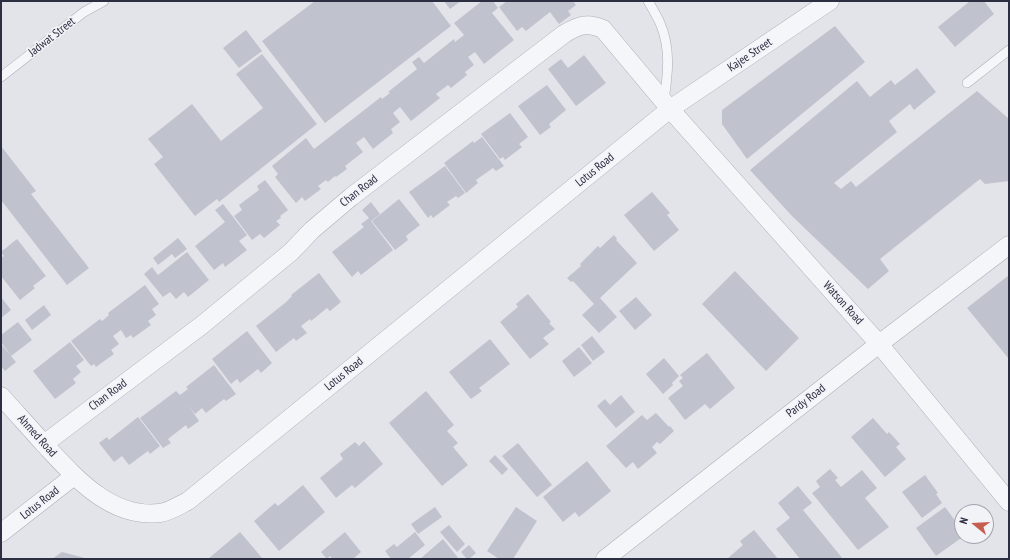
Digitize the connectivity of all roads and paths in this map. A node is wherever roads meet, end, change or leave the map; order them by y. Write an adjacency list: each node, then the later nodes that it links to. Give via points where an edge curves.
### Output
1 (104, 1): 5 (lane, Jadwat Street, via 84,12)
2 (648, 1): 7 (lane, via 662,30 667,54)
3 (830, 1): 7 (street, Kajee Street)
4 (1009, 50): 6 (lane)
5 (1, 77)
6 (967, 84)
7 (667, 104): 9 (street, Watson Road); 11 (street, Chan Road, via 603,29 593,25 576,27 351,197 264,275); 12 (street, Lotus Road, via 188,501 161,513 142,513 125,509 104,499)
8 (1009, 245): 9 (street, Pardy Road)
9 (879, 344): 13 (street, Watson Road); 15 (street, Pardy Road)
10 (1, 396): 11 (street, Ahmed Road)
11 (44, 444): 12 (street, Ahmed Road)
12 (74, 476): 14 (street, Lotus Road)
13 (1009, 502)
14 (1, 533)
15 (605, 559)

